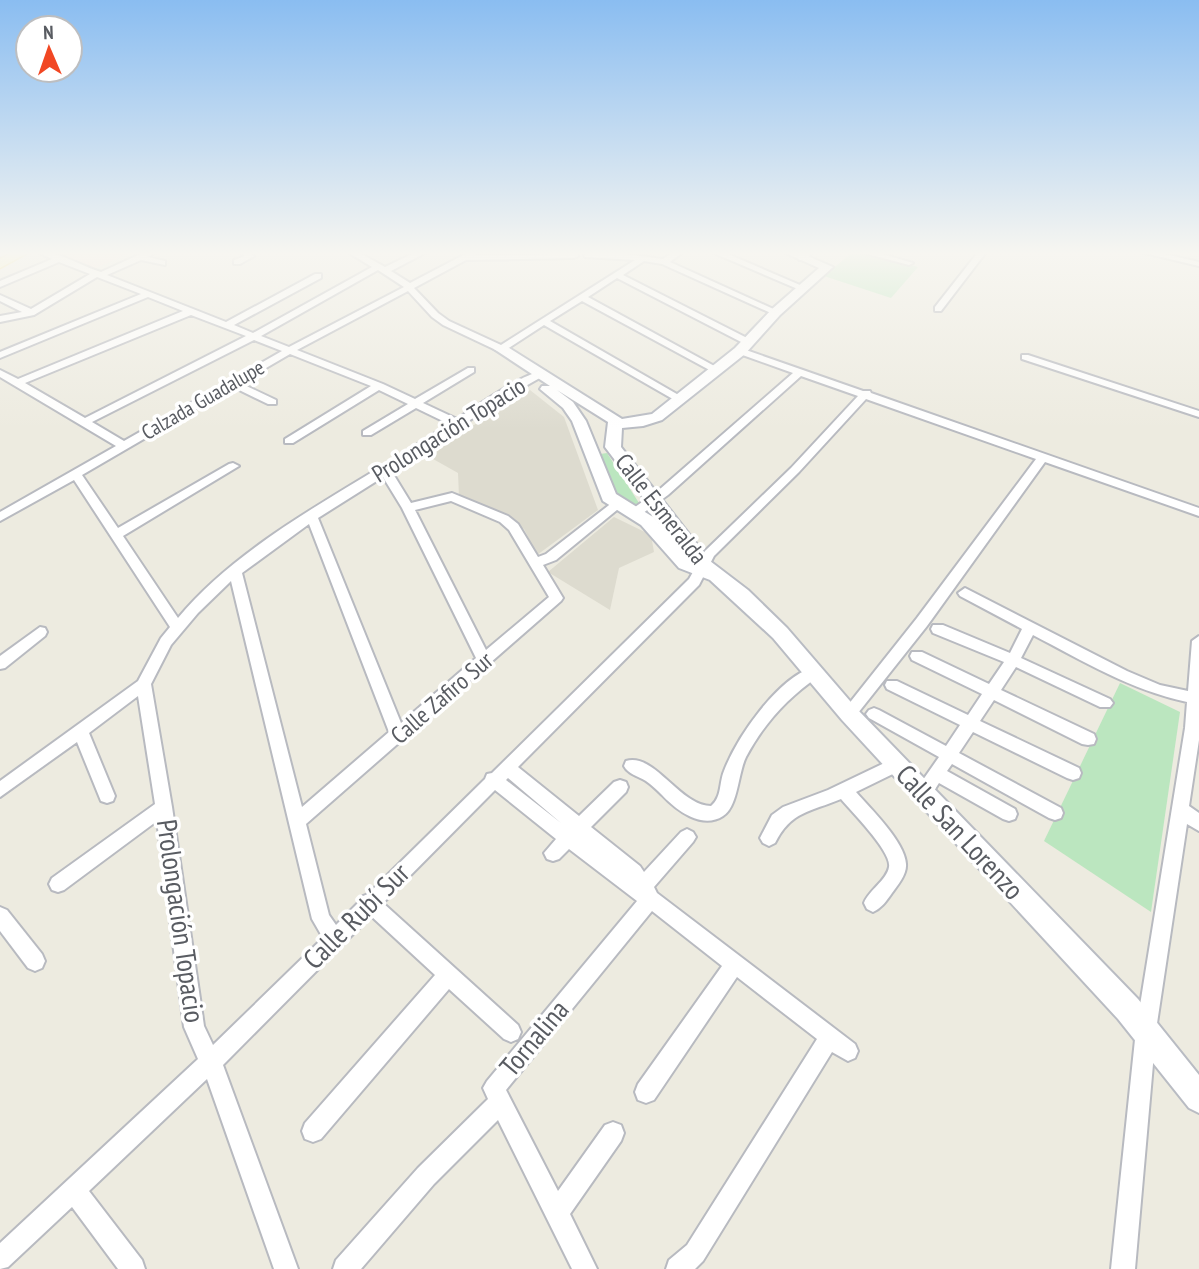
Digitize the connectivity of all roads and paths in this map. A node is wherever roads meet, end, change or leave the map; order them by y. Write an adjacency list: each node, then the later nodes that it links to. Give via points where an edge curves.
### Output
1 (25, 310): 14 (street)
2 (36, 310): 14 (street)
3 (110, 310): 22 (street)
4 (254, 310): 17 (street)
5 (303, 310): 18 (street)
6 (365, 310): 21 (street, Calzada Guadalupe)
7 (433, 310): 20 (street, via 446,323)
8 (561, 310): 16 (street)
9 (606, 310): 25 (street)
10 (680, 310): 19 (street)
11 (772, 310): 13 (street)
12 (192, 311): 17 (street); 29 (street)
13 (776, 312): 19 (street)
14 (31, 313): 15 (street)
15 (0, 319)
16 (543, 321): 20 (street); 33 (street)
17 (227, 325): 18 (street)
18 (254, 336): 21 (street); 37 (street)
19 (744, 346): 25 (street); 26 (street)
20 (501, 349): 27 (street)
21 (290, 350): 30 (street, Calzada Guadalupe); 31 (street)
22 (0, 355)
23 (1026, 357): 36 (street)
24 (471, 370): 35 (street)
25 (715, 370): 33 (street)
26 (801, 371): 32 (street); 49 (street)
27 (536, 372): 38 (street, Prolongación Topacio); 39 (street, Calle Esmeralda, via 612,417); 44 (street, Calle Esmeralda, via 542,385 575,413)
28 (0, 373): 29 (street)
29 (17, 383): 37 (street)
30 (233, 383): 34 (street); 42 (street, Calzada Guadalupe)
31 (379, 386): 35 (street); 41 (street)
32 (866, 393): 45 (street); 58 (street, Calle Rubí Sur, via 709,554)
33 (678, 399): 39 (street, via 651,420)
34 (272, 402)
35 (416, 403): 38 (street); 40 (street)
36 (1199, 414)
37 (85, 422): 42 (street)
38 (458, 424): 47 (street, Prolongación Topacio)
39 (616, 424): 43 (street, Calle Esmeralda)
40 (367, 433)
41 (289, 441)
42 (123, 445): 48 (street, Calzada Guadalupe)
43 (613, 447): 44 (street); 49 (street, Calle Esmeralda)
44 (591, 451): 50 (street, Calle Esmeralda, via 606,493)
45 (1042, 457): 52 (street); 76 (street)
46 (233, 466): 56 (street)
47 (386, 471): 51 (street); 55 (street, Prolongación Topacio)
48 (75, 473): 54 (street, Calzada Guadalupe); 56 (street)
49 (653, 500): 53 (street); 58 (street, Calle Esmeralda)
50 (618, 505): 53 (street, Calle Esmeralda); 57 (street, via 551,558)
51 (408, 508): 57 (street, via 449,497 480,508 510,523); 68 (street)
52 (1199, 512)
53 (635, 513): 58 (street, Calle Esmeralda, via 654,527 685,564)
54 (0, 517)
55 (312, 517): 59 (street, Prolongación Topacio); 81 (street)
56 (118, 534): 62 (street)
57 (537, 563): 68 (street, Calle Zafiro Sur, via 555,601)
58 (706, 570): 70 (street, Calle San Lorenzo, via 754,607); 86 (street, Calle Rubí Sur)
59 (235, 572): 62 (street, Prolongación Topacio); 97 (street)
60 (965, 593): 61 (street)
61 (1030, 626): 67 (street); 74 (street, via 1122,675)
62 (178, 628): 71 (street, Prolongación Topacio)
63 (938, 629): 67 (street)
64 (40, 632): 69 (street)
65 (1199, 641): 74 (street)
66 (917, 656): 73 (street)
67 (1013, 660): 73 (street); 75 (street)
68 (485, 661): 81 (street, Calle Zafiro Sur)
69 (0, 664)
70 (813, 673): 76 (street, Calle San Lorenzo); 85 (street, via 770,710 732,769 726,799 714,813 691,808 655,778)
71 (144, 684): 79 (street, Prolongación Topacio); 93 (street, Prolongación Topacio)
72 (892, 685): 78 (street)
73 (992, 691): 78 (street); 82 (street)
74 (1195, 698): 80 (street)
75 (1105, 703)
76 (849, 714): 84 (street, Calle San Lorenzo)
77 (874, 714): 83 (street)
78 (971, 723): 83 (street); 87 (street)
79 (80, 730): 90 (street, Prolongación Topacio); 92 (street)
80 (1196, 730): 94 (street)
81 (398, 735): 97 (street, Calle Zafiro Sur)
82 (1088, 739)
83 (950, 755): 88 (street); 95 (street)
84 (897, 764): 88 (street, Calle San Lorenzo); 91 (street)
85 (632, 766)
86 (500, 773): 99 (street); 105 (street, Calle Rubí Sur)
87 (1073, 773)
88 (930, 783): 96 (street); 112 (street, Calle San Lorenzo)
89 (620, 787): 99 (street)
90 (0, 790)
91 (843, 790): 101 (street, via 783,815); 106 (street, via 898,861 897,870)
92 (107, 796)
93 (164, 807): 103 (street); 114 (street, Prolongación Topacio, via 194,1027)
94 (1181, 810): 98 (street); 112 (street)
95 (1055, 813)
96 (1010, 814)
97 (296, 822): 108 (street, via 321,919)
98 (1199, 823)
99 (575, 832): 102 (street); 104 (street)
100 (687, 837): 104 (street, Tornalina)
101 (769, 838)
102 (553, 853)
103 (58, 884)
104 (645, 894): 110 (street); 117 (street, Tornalina, via 497,1083 494,1092)
105 (369, 902): 108 (street, Calle Rubí Sur); 111 (street)
106 (873, 903)
107 (0, 916): 109 (street)
108 (334, 937): 114 (street, Calle Rubí Sur)
109 (36, 961)
110 (734, 965): 115 (street); 127 (street, via 839,1044 695,1252)
111 (448, 975): 113 (street); 118 (street)
112 (1146, 1030): 116 (street, Calle San Lorenzo); 128 (street)
113 (510, 1032)
114 (209, 1061): 120 (street, Calle Rubí Sur); 124 (street, Prolongación Topacio)
115 (646, 1092)
116 (1199, 1098)
117 (499, 1104): 121 (street); 125 (street, Tornalina, via 426,1176)
118 (313, 1131)
119 (613, 1133): 121 (street)
120 (74, 1189): 122 (street, Calle Rubí Sur); 123 (street)
121 (556, 1213): 126 (street)
122 (0, 1259)
123 (133, 1269)
124 (286, 1269)
125 (345, 1269)
126 (585, 1269)
127 (678, 1269)
128 (1123, 1269)

